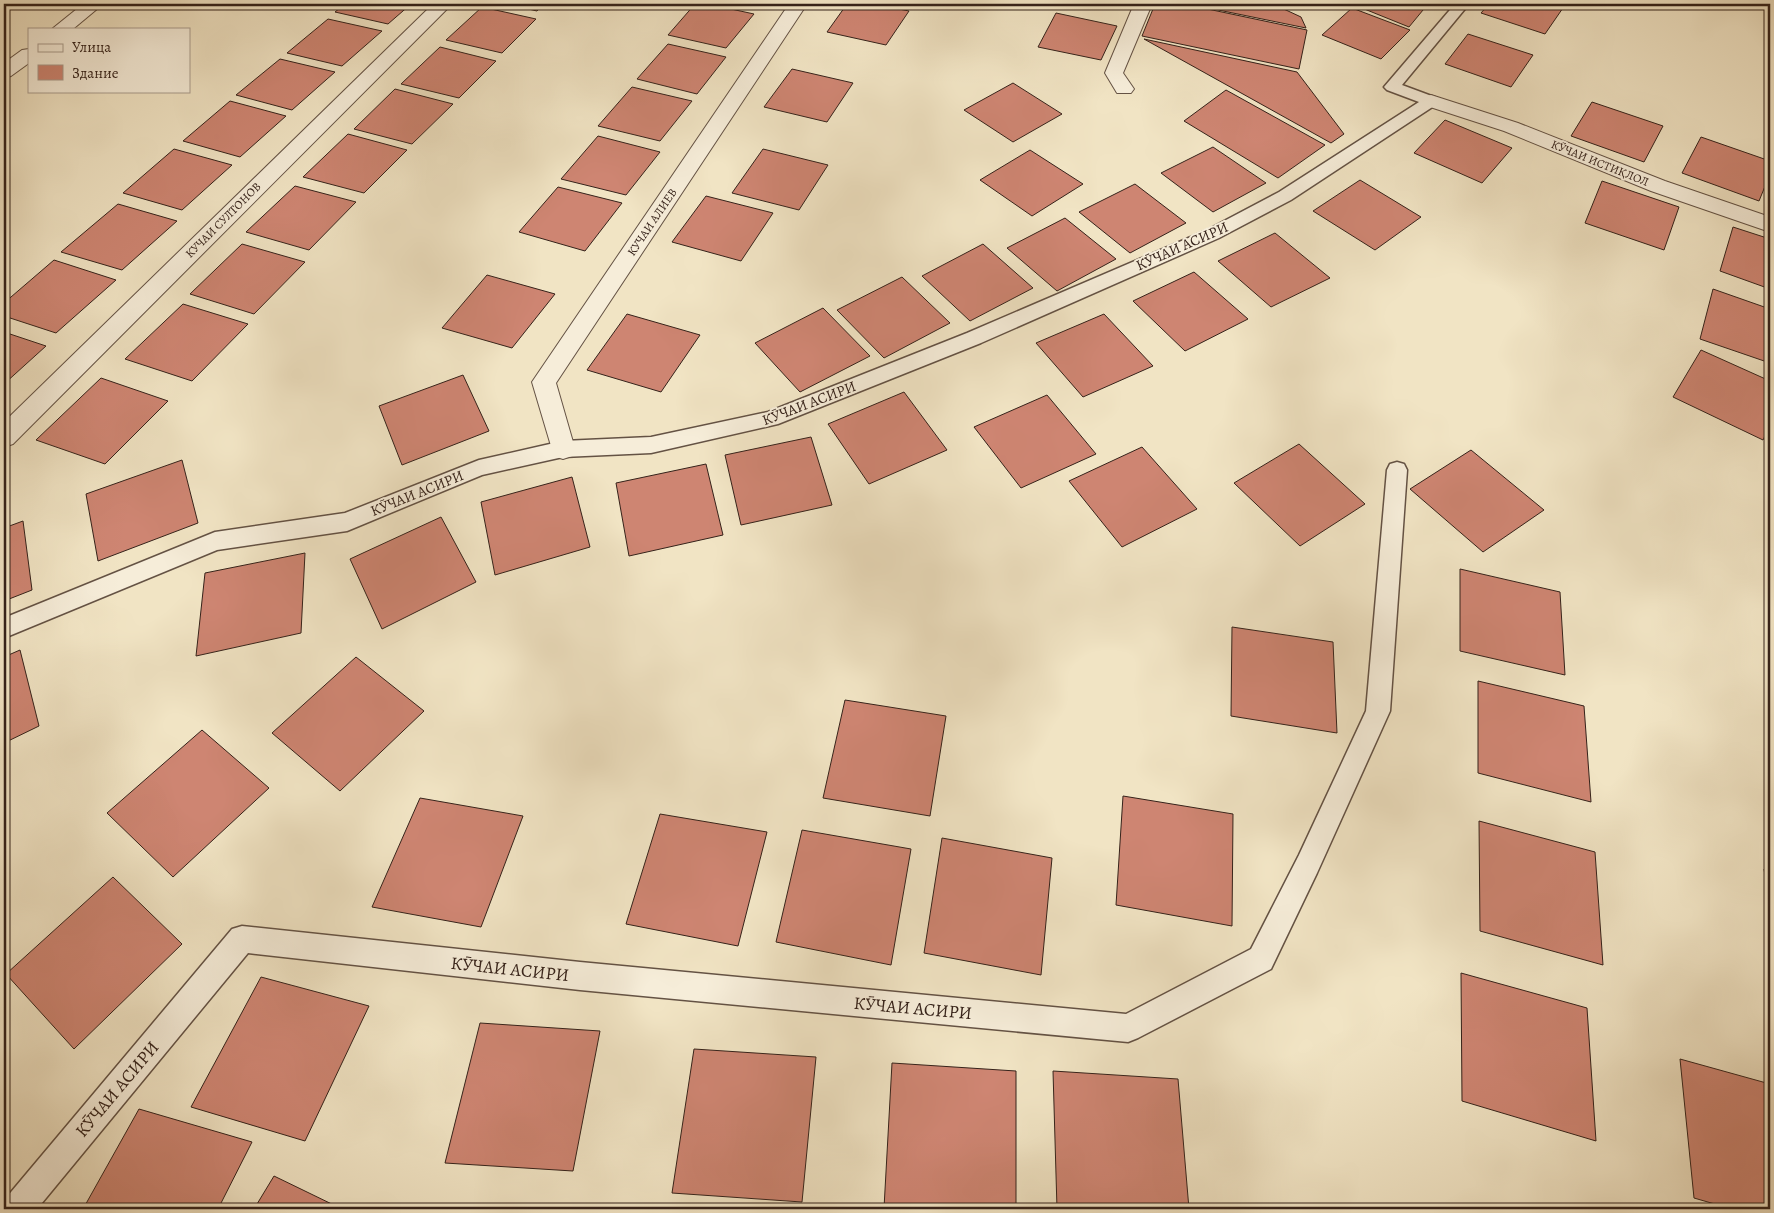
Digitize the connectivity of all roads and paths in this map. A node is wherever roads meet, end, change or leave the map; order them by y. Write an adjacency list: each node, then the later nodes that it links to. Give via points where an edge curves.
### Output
1 (94, 4): 6 (street)
2 (442, 4): 12 (street, КУЧАИ СУЛТОНОВ)
3 (798, 4): 13 (street, КУЧАИ АЛИЕВ, via 544,382)
4 (1143, 4): 9 (street, via 1114,73)
5 (1462, 4): 10 (lane, via 1392,87)
6 (62, 28)
7 (28, 55): 8 (street)
8 (4, 72)
9 (1124, 89)
10 (1430, 101): 11 (street, КӮЧАИ ИСТИҚЛОЛ, via 1511,127 1658,186); 13 (lane, КӮЧАИ АСИРИ, via 1285,196 1213,234 974,338 771,420 651,445)
11 (1770, 225)
12 (4, 437)
13 (563, 449): 15 (lane, КӮЧАИ АСИРИ, via 478,468 347,522 215,541)
14 (1397, 470): 16 (lane, КӮЧАИ АСИРИ, via 1378,711 1261,959 1128,1028 590,977 242,939)
15 (4, 628)
16 (17, 1209)

